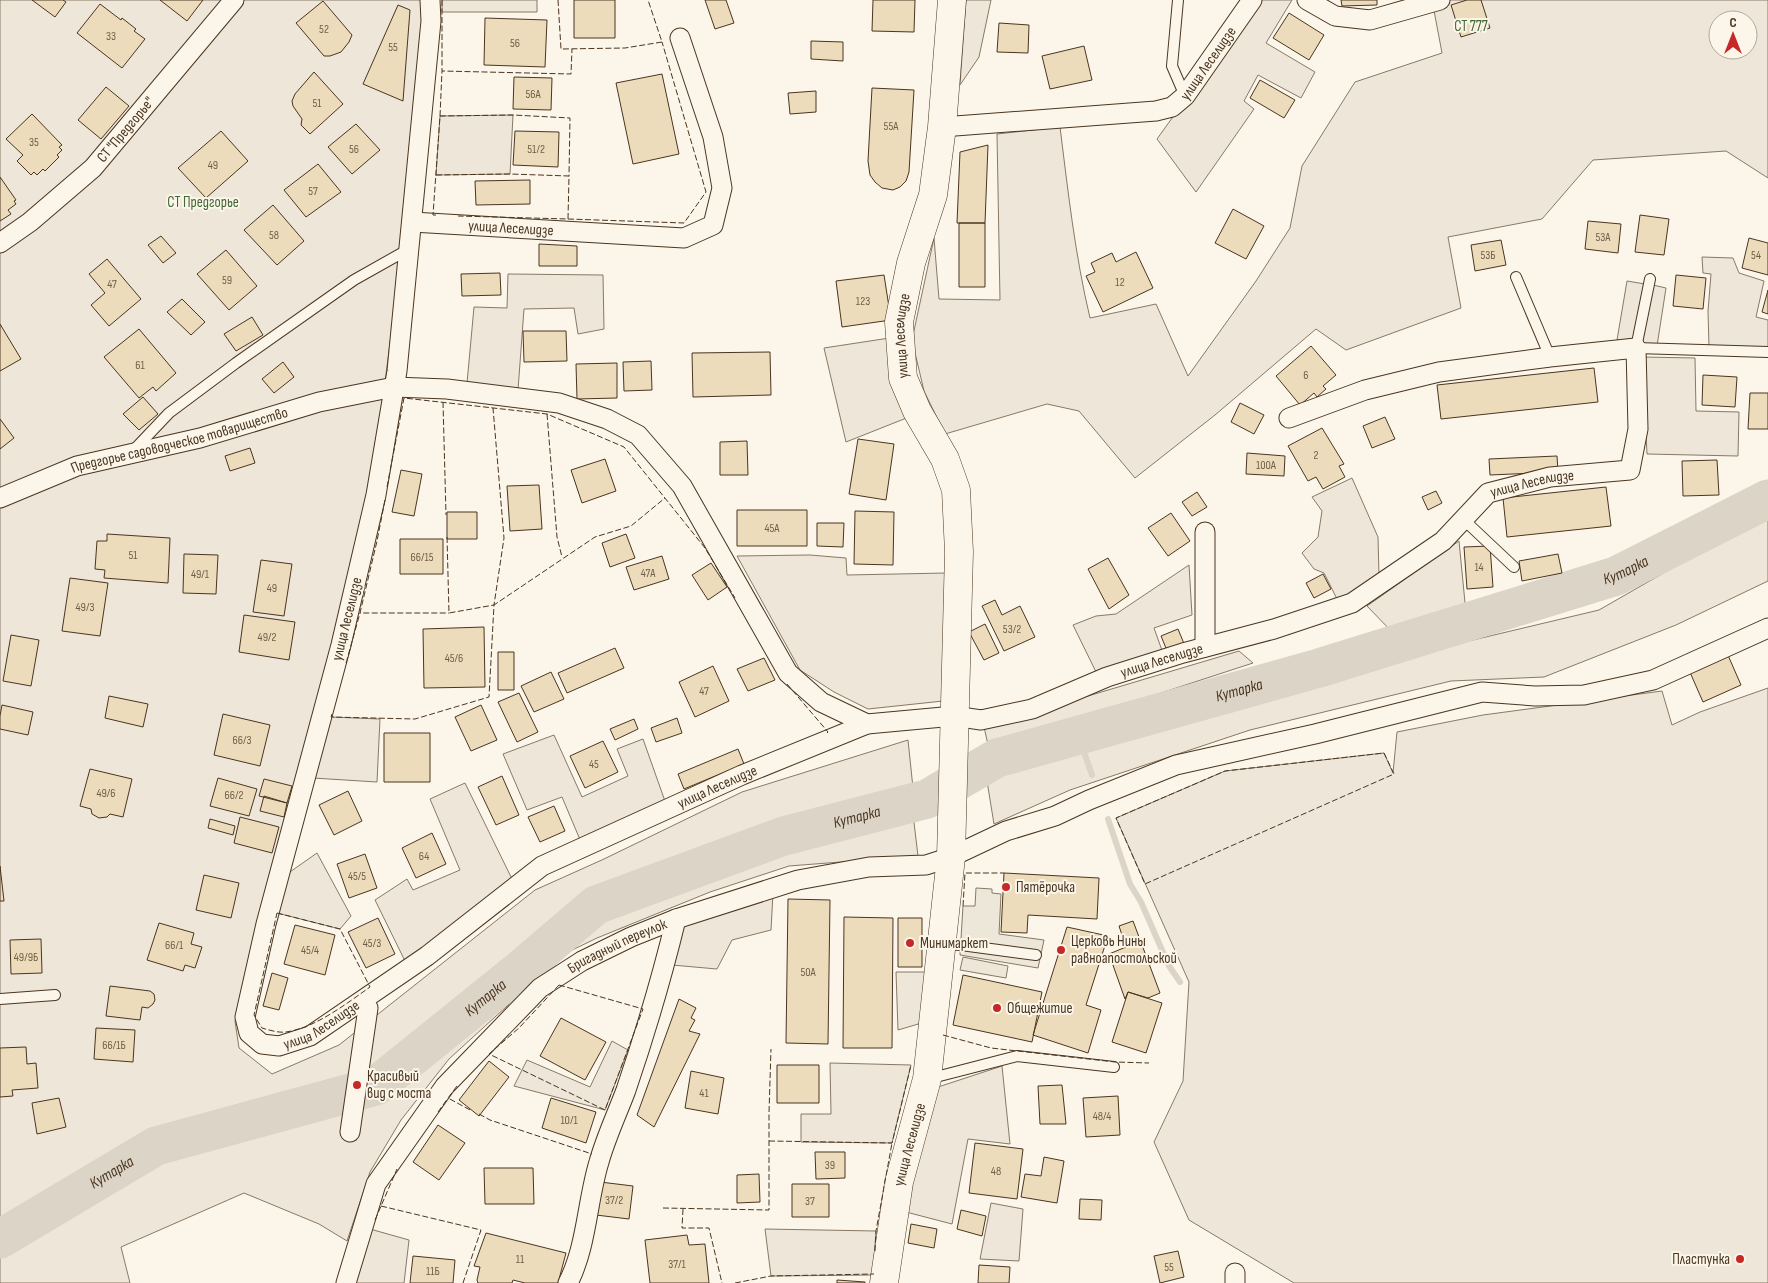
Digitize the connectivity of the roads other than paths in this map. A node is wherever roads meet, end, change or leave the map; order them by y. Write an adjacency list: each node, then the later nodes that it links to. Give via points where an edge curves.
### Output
1 (234, 0): 12 (street, СТ "Предгорье", via 93,168)
2 (430, 0): 11 (street, улица Леселидзе, via 431,21)
3 (952, 0): 10 (street, улица Леселидзе)
4 (1178, 0): 9 (lane, via 1172,66)
5 (1252, 0): 9 (street, улица Леселидзе)
6 (1307, 0): 7 (street, via 1335,16 1370,20)
7 (1440, 0)
8 (680, 38): 11 (street, улица Леселидзе, via 713,137 722,188 713,225 684,238)
9 (1185, 96): 10 (street, улица Леселидзе, via 1172,107 1156,111)
10 (942, 127): 29 (street, улица Леселидзе, via 933,195 911,263 899,322 903,378 917,411 945,459 956,490 959,552)
11 (412, 222): 13 (street, улица Леселидзе)
12 (0, 243)
13 (409, 249): 19 (street, улица Леселидзе); 21 (lane, via 354,280 236,363 169,413)
14 (1516, 277): 18 (lane)
15 (1650, 279): 16 (lane)
16 (1636, 348): 17 (lane); 18 (street); 23 (street, улица Леселидзе, via 1638,429 1630,470 1550,478 1488,493)
17 (1768, 352)
18 (1550, 357): 20 (street, via 1439,372 1365,390)
19 (394, 387): 21 (street, Предгорье садоводческое товарищество, via 319,402 200,438); 28 (street, via 447,389 559,403 606,419 638,435 682,486 788,674 821,702); 28 (street, улица Леселидзе, via 376,495 344,635 266,924 245,1017 249,1033 262,1044 278,1046 310,1036 427,956 542,866 742,775)
20 (1289, 418)
21 (130, 454): 22 (street, Предгорье садоводческое товарищество, via 76,466)
22 (0, 498)
23 (1463, 520): 25 (lane); 27 (street, улица Леселидзе, via 1443,541 1352,603)
24 (1205, 532): 27 (street)
25 (1514, 567)
26 (1768, 628): 30 (street, via 1653,680 1584,695 1482,692 1176,765 1055,816)
27 (1205, 647): 29 (street, улица Леселидзе, via 1107,677 1032,709)
28 (867, 724): 29 (street, улица Леселидзе)
29 (954, 728): 30 (street, улица Леселидзе)
30 (951, 848): 31 (street, via 926,865 869,867 798,880); 32 (street, улица Леселидзе)
31 (676, 919): 40 (street, Бригадный переулок, via 582,961 540,988 445,1086 376,1184); 41 (street, Бригадный переулок, via 659,987 599,1161)
32 (941, 944): 33 (lane); 38 (street, улица Леселидзе)
33 (1036, 955)
34 (55, 994): 35 (lane)
35 (0, 999)
36 (368, 1008): 39 (street)
37 (1114, 1067): 38 (lane, via 1017,1056)
38 (927, 1079): 42 (street, улица Леселидзе, via 899,1182)
39 (350, 1132)
40 (346, 1283)
41 (568, 1283)
42 (884, 1283)

